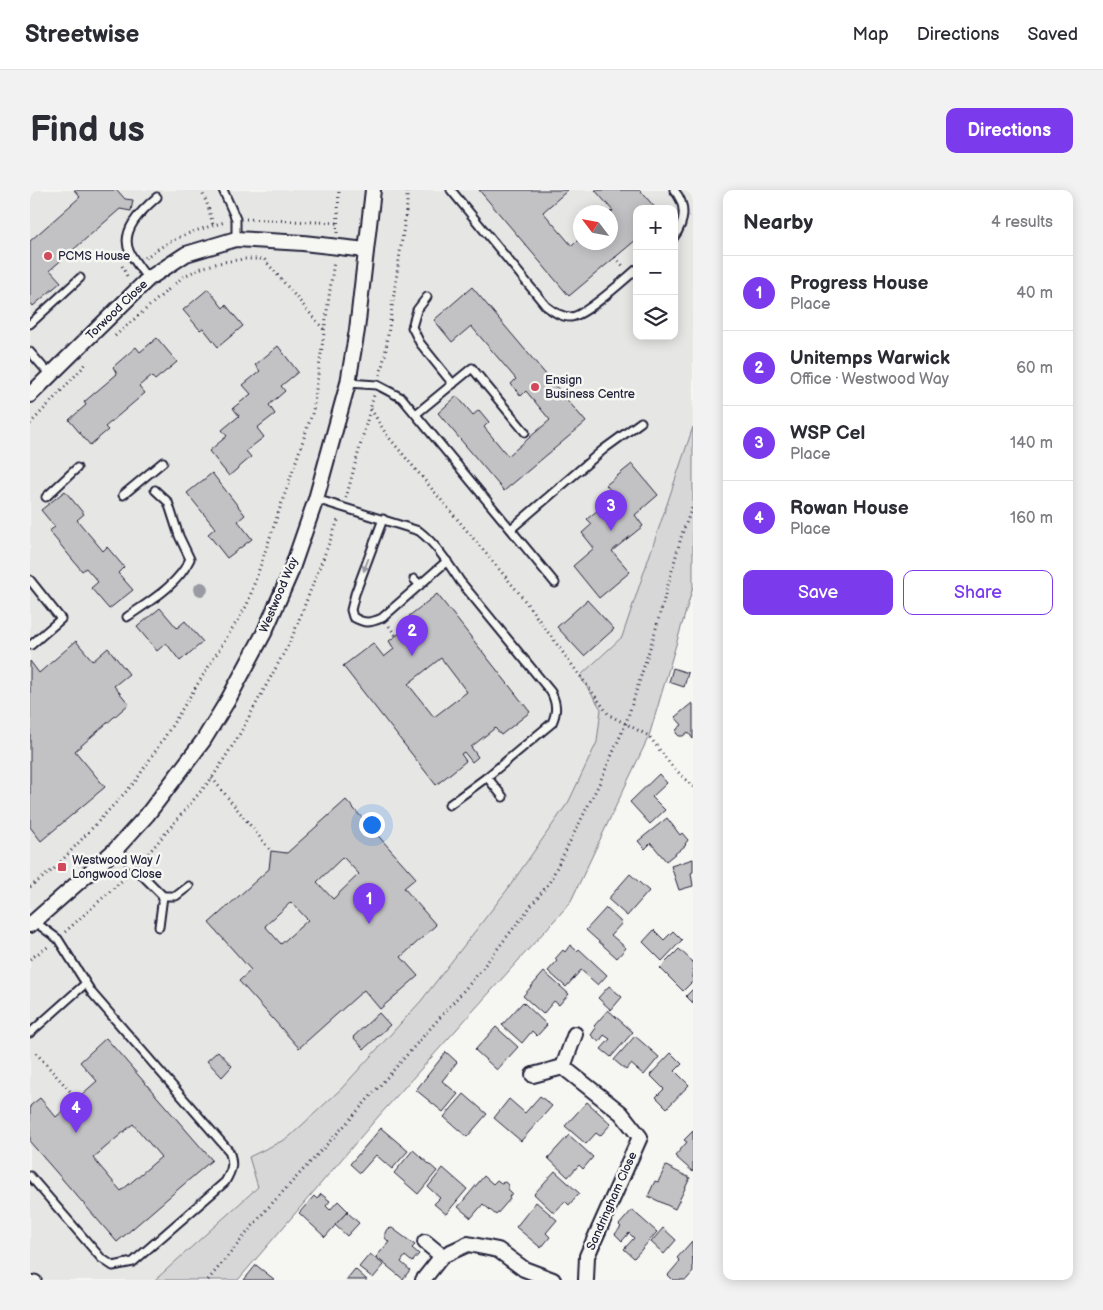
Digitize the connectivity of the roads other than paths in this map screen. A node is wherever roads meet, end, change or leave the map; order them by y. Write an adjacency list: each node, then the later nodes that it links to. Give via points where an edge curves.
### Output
1 (223, 190): 7 (lane, via 236,219)
2 (373, 190): 8 (street, Westwood Way)
3 (451, 190): 9 (lane, via 546,306 560,316 572,317 586,310)
4 (674, 190): 6 (lane, via 684,212)
5 (157, 197): 11 (lane, via 128,230 126,242)
6 (678, 231)
7 (236, 239): 8 (street, Torwood Close, via 303,242); 11 (street, Torwood Close, via 186,254)
8 (366, 250): 16 (street, Westwood Way)
9 (633, 272)
10 (80, 278): 13 (lane)
11 (148, 279): 15 (street, Torwood Close)
12 (427, 298): 17 (lane, via 417,310 412,327 420,343)
13 (30, 324)
14 (30, 352): 15 (lane)
15 (50, 375): 18 (street, Torwood Close)
16 (348, 383): 19 (lane, via 377,385 402,398); 27 (street, Westwood Way)
17 (453, 384): 19 (lane); 21 (lane, via 472,368)
18 (30, 395)
19 (416, 414): 29 (lane)
20 (641, 422): 29 (lane)
21 (524, 432)
22 (163, 462): 25 (lane)
23 (77, 468): 26 (lane)
24 (155, 490): 35 (lane, via 168,502 190,558 187,567 165,590)
25 (124, 495)
26 (46, 497)
27 (316, 499): 28 (lane); 40 (street, Westwood Way, via 290,574 264,633 228,700 170,785)
28 (383, 520): 30 (lane, via 419,531); 34 (lane, one-way to 34, via 351,593 353,618 362,623 382,618)
29 (510, 529): 33 (lane)
30 (447, 561): 34 (lane); 37 (lane, via 551,692 556,705 552,723)
31 (414, 578): 34 (lane)
32 (30, 580): 36 (lane, via 61,619)
33 (556, 584)
34 (420, 585)
35 (127, 617)
36 (31, 644)
37 (487, 777): 38 (lane); 39 (lane)
38 (503, 797)
39 (449, 805)
40 (116, 849): 42 (lane); 43 (street, Westwood Way)
41 (189, 886): 42 (lane, via 176,896)
42 (163, 896): 44 (lane)
43 (32, 924): 45 (lane, via 58,939)
44 (159, 927)
45 (85, 984): 46 (lane); 50 (lane, via 229,1151 232,1168 225,1182 133,1262 113,1266 102,1258)
46 (30, 1033)
47 (575, 1034): 48 (street)
48 (563, 1067): 49 (street); 55 (street, Sandringham Close, via 621,1113 640,1137 587,1256)
49 (534, 1075)
50 (30, 1176)
51 (425, 1242): 52 (street)
52 (442, 1256): 53 (street); 54 (street, via 468,1244 498,1250 524,1269)
53 (423, 1280)
54 (553, 1280)
55 (586, 1280)

